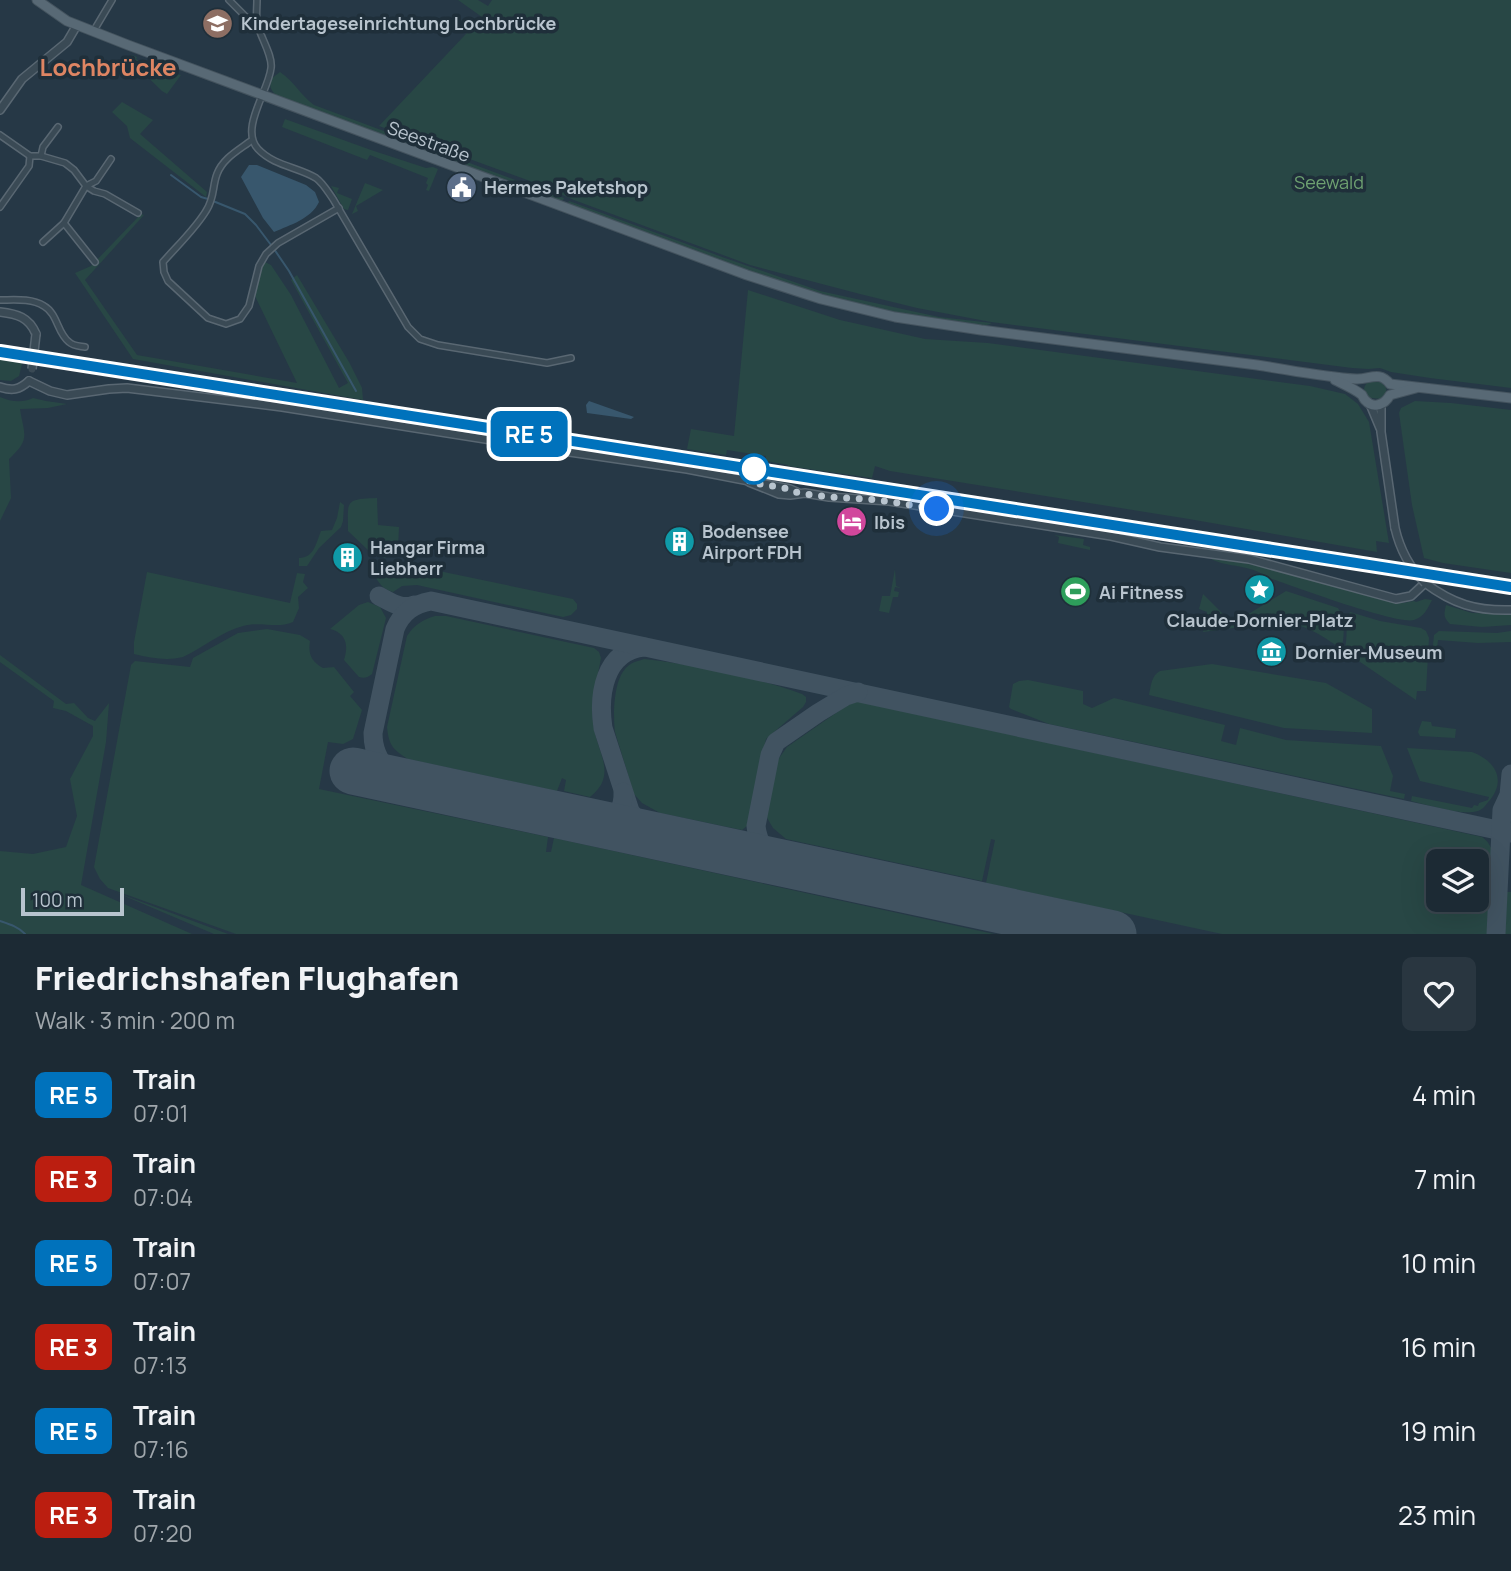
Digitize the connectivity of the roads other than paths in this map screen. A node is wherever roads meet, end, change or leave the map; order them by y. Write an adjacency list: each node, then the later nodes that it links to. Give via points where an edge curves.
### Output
1 (37, 0): 6 (main road, Seestraße)
2 (112, 0): 7 (street)
3 (229, 0): 5 (street)
4 (257, 0): 5 (street)
5 (257, 22): 8 (street, via 272,66)
6 (78, 25): 7 (main road, Seestraße); 9 (street, via 67,41 22,79)
7 (93, 32): 8 (main road, Seestraße)
8 (262, 95): 12 (street); 27 (main road, Seestraße, via 784,288 858,309)
9 (0, 110)
10 (58, 127): 14 (street)
11 (0, 135): 13 (street)
12 (252, 140): 18 (street, via 274,161 319,181); 18 (street, via 224,162 199,222 163,262 168,281 208,318 226,324 240,319 262,258 278,243)
13 (30, 156): 14 (street); 17 (street, via 29,166)
14 (41, 156): 16 (street, via 65,163)
15 (111, 159): 16 (street, via 96,181)
16 (86, 186): 19 (street); 20 (street)
17 (0, 207)
18 (339, 208): 26 (street, via 408,327 420,339 547,363)
19 (138, 213)
20 (64, 222): 21 (street); 22 (street)
21 (43, 242)
22 (95, 262)
23 (0, 300): 25 (street, via 44,305 71,344)
24 (0, 312): 29 (street, bridge, via 26,318 36,334)
25 (85, 348)
26 (571, 358)
27 (1331, 377): 28 (main road, Seestraße); 33 (main road)
28 (1365, 380): 30 (main road, via 1380,376); 33 (main road)
29 (29, 381): 31 (street, via 16,390); 39 (street, via 67,395 127,388 282,407 687,469 798,493 889,501 1111,536 1238,557 1396,598 1411,596)
30 (1390, 384): 32 (main road); 34 (main road)
31 (0, 387)
32 (1421, 387): 34 (main road); 35 (main road)
33 (1362, 395): 36 (main road)
34 (1390, 395): 37 (main road)
35 (1511, 398)
36 (1370, 404): 37 (main road); 38 (street)
37 (1381, 404): 38 (street)
38 (1381, 432): 39 (street, bridge, via 1395,528 1402,552)
39 (1425, 583): 40 (street, via 1461,604)
40 (1511, 610)

